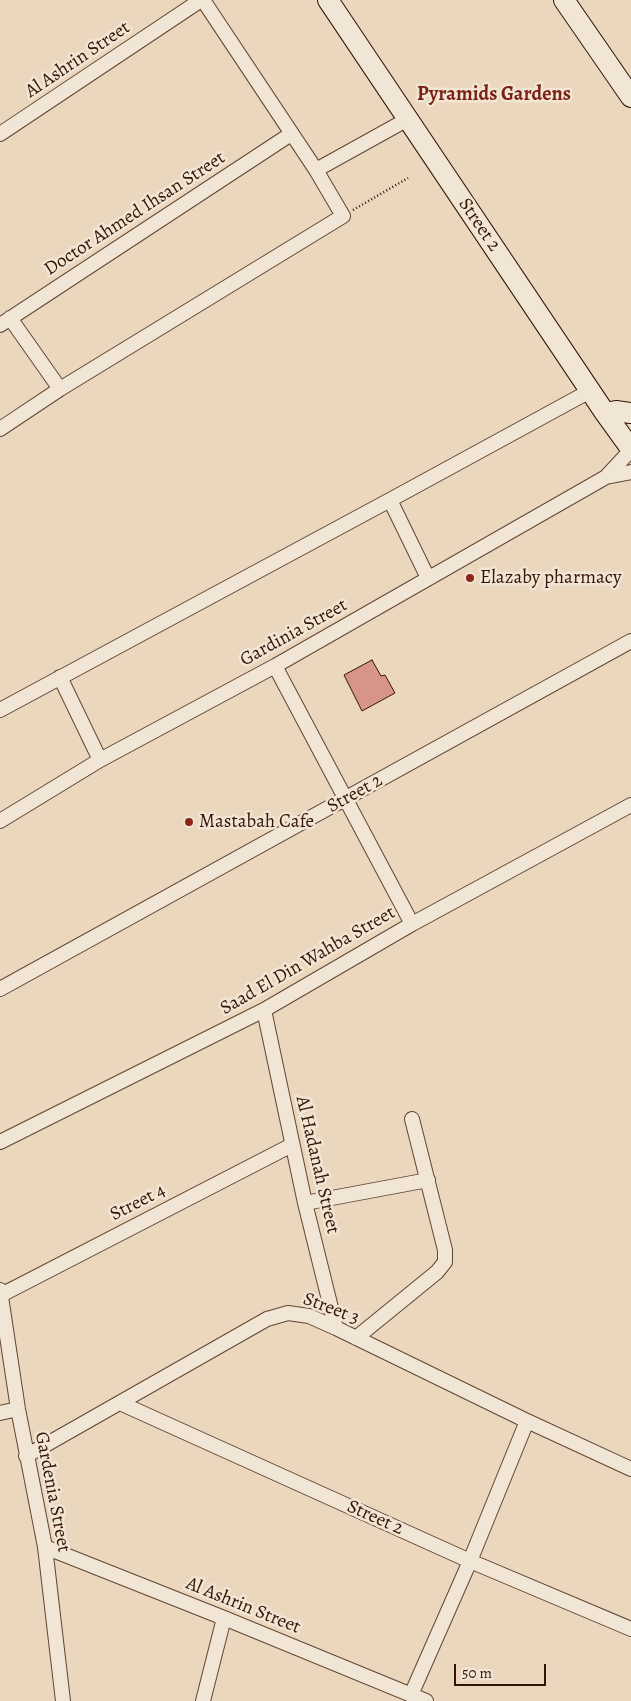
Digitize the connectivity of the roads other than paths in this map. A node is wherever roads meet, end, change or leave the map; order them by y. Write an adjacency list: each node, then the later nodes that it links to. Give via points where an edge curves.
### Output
1 (202, 0): 4 (street, Al Ashrin Street); 8 (street)
2 (328, 0): 6 (street, Street 2)
3 (564, 0): 5 (street)
4 (186, 4): 7 (street, Al Ashrin Street)
5 (631, 97)
6 (408, 118): 9 (street); 12 (street, Street 2)
7 (1, 132)
8 (291, 134): 9 (street); 10 (street, Doctor Ahmed Ihsan Street)
9 (316, 170): 11 (street, via 343,216)
10 (5, 322): 11 (street)
11 (60, 389): 15 (street)
12 (590, 391): 13 (street, Street 2); 19 (street)
13 (604, 413): 14 (street, via 616,410); 16 (street, Street 2)
14 (631, 413)
15 (0, 429)
16 (631, 450): 18 (street, Gardinia Street)
17 (631, 472): 18 (street, Gardinia Street)
18 (606, 477): 20 (street, Gardinia Street)
19 (390, 500): 20 (street); 23 (street)
20 (428, 578): 22 (street, Gardinia Street)
21 (631, 641): 26 (street, Street 2)
22 (275, 666): 25 (street, Gardinia Street); 26 (street)
23 (60, 677): 24 (street); 25 (street)
24 (0, 710)
25 (100, 760): 28 (street, Gardinia Street)
26 (345, 799): 29 (street); 30 (street, Street 2)
27 (631, 805): 29 (street, Saad El Din Wahba Street)
28 (0, 821)
29 (412, 924): 31 (street, Saad El Din Wahba Street)
30 (0, 989)
31 (264, 1010): 33 (street, Saad El Din Wahba Street); 34 (street, Al Hadanah Street)
32 (412, 1119): 35 (street)
33 (0, 1142)
34 (292, 1145): 36 (street, Al Hadanah Street); 37 (street, Street 4)
35 (428, 1180): 36 (street); 39 (street, via 445,1250 444,1262 441,1268)
36 (305, 1203): 38 (street, Al Hadanah Street)
37 (0, 1292): 41 (street, Gardenia Street)
38 (336, 1328): 39 (street, Street 3); 40 (street, Street 3, via 299,1313 277,1314)
39 (356, 1338): 43 (street, Street 3)
40 (120, 1403): 44 (street, Street 3); 47 (street, Street 2)
41 (18, 1409): 42 (street); 44 (street, Gardenia Street)
42 (0, 1413)
43 (526, 1421): 45 (street, Street 3); 47 (street)
44 (26, 1456): 46 (street, Gardenia Street)
45 (631, 1469)
46 (45, 1547): 48 (street, Al Ashrin Street); 51 (street, Gardenia Street)
47 (470, 1561): 49 (street, Street 2); 50 (street)
48 (224, 1618): 50 (street, Al Ashrin Street); 52 (street)
49 (631, 1629)
50 (411, 1695): 53 (street, Al Ashrin Street)
51 (63, 1701)
52 (202, 1701)
53 (426, 1701)

